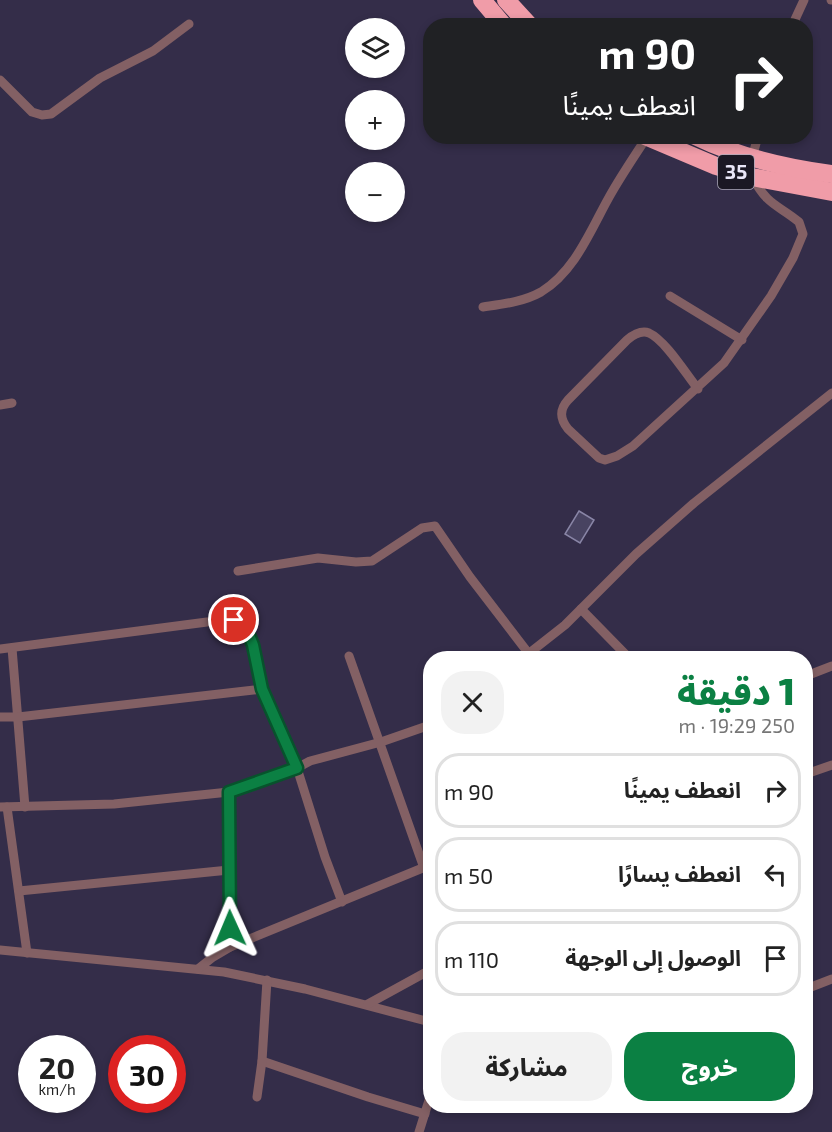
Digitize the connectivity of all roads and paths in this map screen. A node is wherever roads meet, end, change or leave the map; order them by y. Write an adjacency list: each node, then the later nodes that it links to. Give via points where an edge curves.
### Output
1 (482, 0): 4 (highway)
2 (506, 0): 5 (highway)
3 (804, 0): 6 (street)
4 (497, 18)
5 (523, 18)
6 (796, 18)
7 (189, 24): 8 (street, via 153,51 100,78 51,114 32,112)
8 (0, 80)
9 (642, 144): 18 (street, via 579,252 556,280 516,302)
10 (663, 144): 15 (highway, 35)
11 (716, 144): 13 (highway, 35)
12 (756, 144): 13 (street)
13 (752, 158): 14 (highway, 35)
14 (832, 174)
15 (752, 177): 16 (highway, 35); 19 (street, via 772,204 799,222 803,234 793,258)
16 (832, 192)
17 (670, 296): 19 (street)
18 (483, 308)
19 (742, 339): 20 (street)
20 (698, 389): 20 (street, via 665,347 643,332 627,340 568,400 561,416 568,429 605,460 633,446)
21 (832, 393): 25 (street, via 694,503)
22 (12, 403): 23 (street)
23 (0, 405)
24 (238, 571): 28 (street, via 318,558 372,561 422,528 435,526)
25 (581, 609): 29 (street); 30 (street)
26 (12, 648): 27 (street); 34 (street, via 234,620 247,630); 36 (street)
27 (0, 649)
28 (522, 651)
29 (532, 651)
30 (622, 651)
31 (350, 656): 38 (street)
32 (832, 666): 33 (street)
33 (813, 673)
34 (262, 689): 36 (street); 40 (street)
35 (0, 717): 36 (street)
36 (18, 717): 44 (street)
37 (423, 727): 38 (street)
38 (381, 742): 40 (street); 45 (street)
39 (832, 765): 41 (street)
40 (297, 768): 42 (street); 49 (street)
41 (813, 772)
42 (229, 792): 44 (street, via 114,804); 47 (street)
43 (3, 807): 44 (street); 48 (street)
44 (25, 807)
45 (423, 855)
46 (423, 868): 49 (street)
47 (229, 870): 48 (street); 50 (street)
48 (19, 891): 52 (street)
49 (342, 902): 50 (street)
50 (230, 947): 53 (street)
51 (0, 950): 52 (street)
52 (27, 953): 53 (street)
53 (198, 969): 56 (street)
54 (423, 974): 58 (street)
55 (832, 979): 57 (street)
56 (267, 980): 58 (street); 60 (street)
57 (813, 986)
58 (368, 1005): 59 (street)
59 (423, 1020)
60 (262, 1061): 61 (street); 62 (street)
61 (257, 1097)
62 (425, 1114): 63 (street)
63 (419, 1132)

